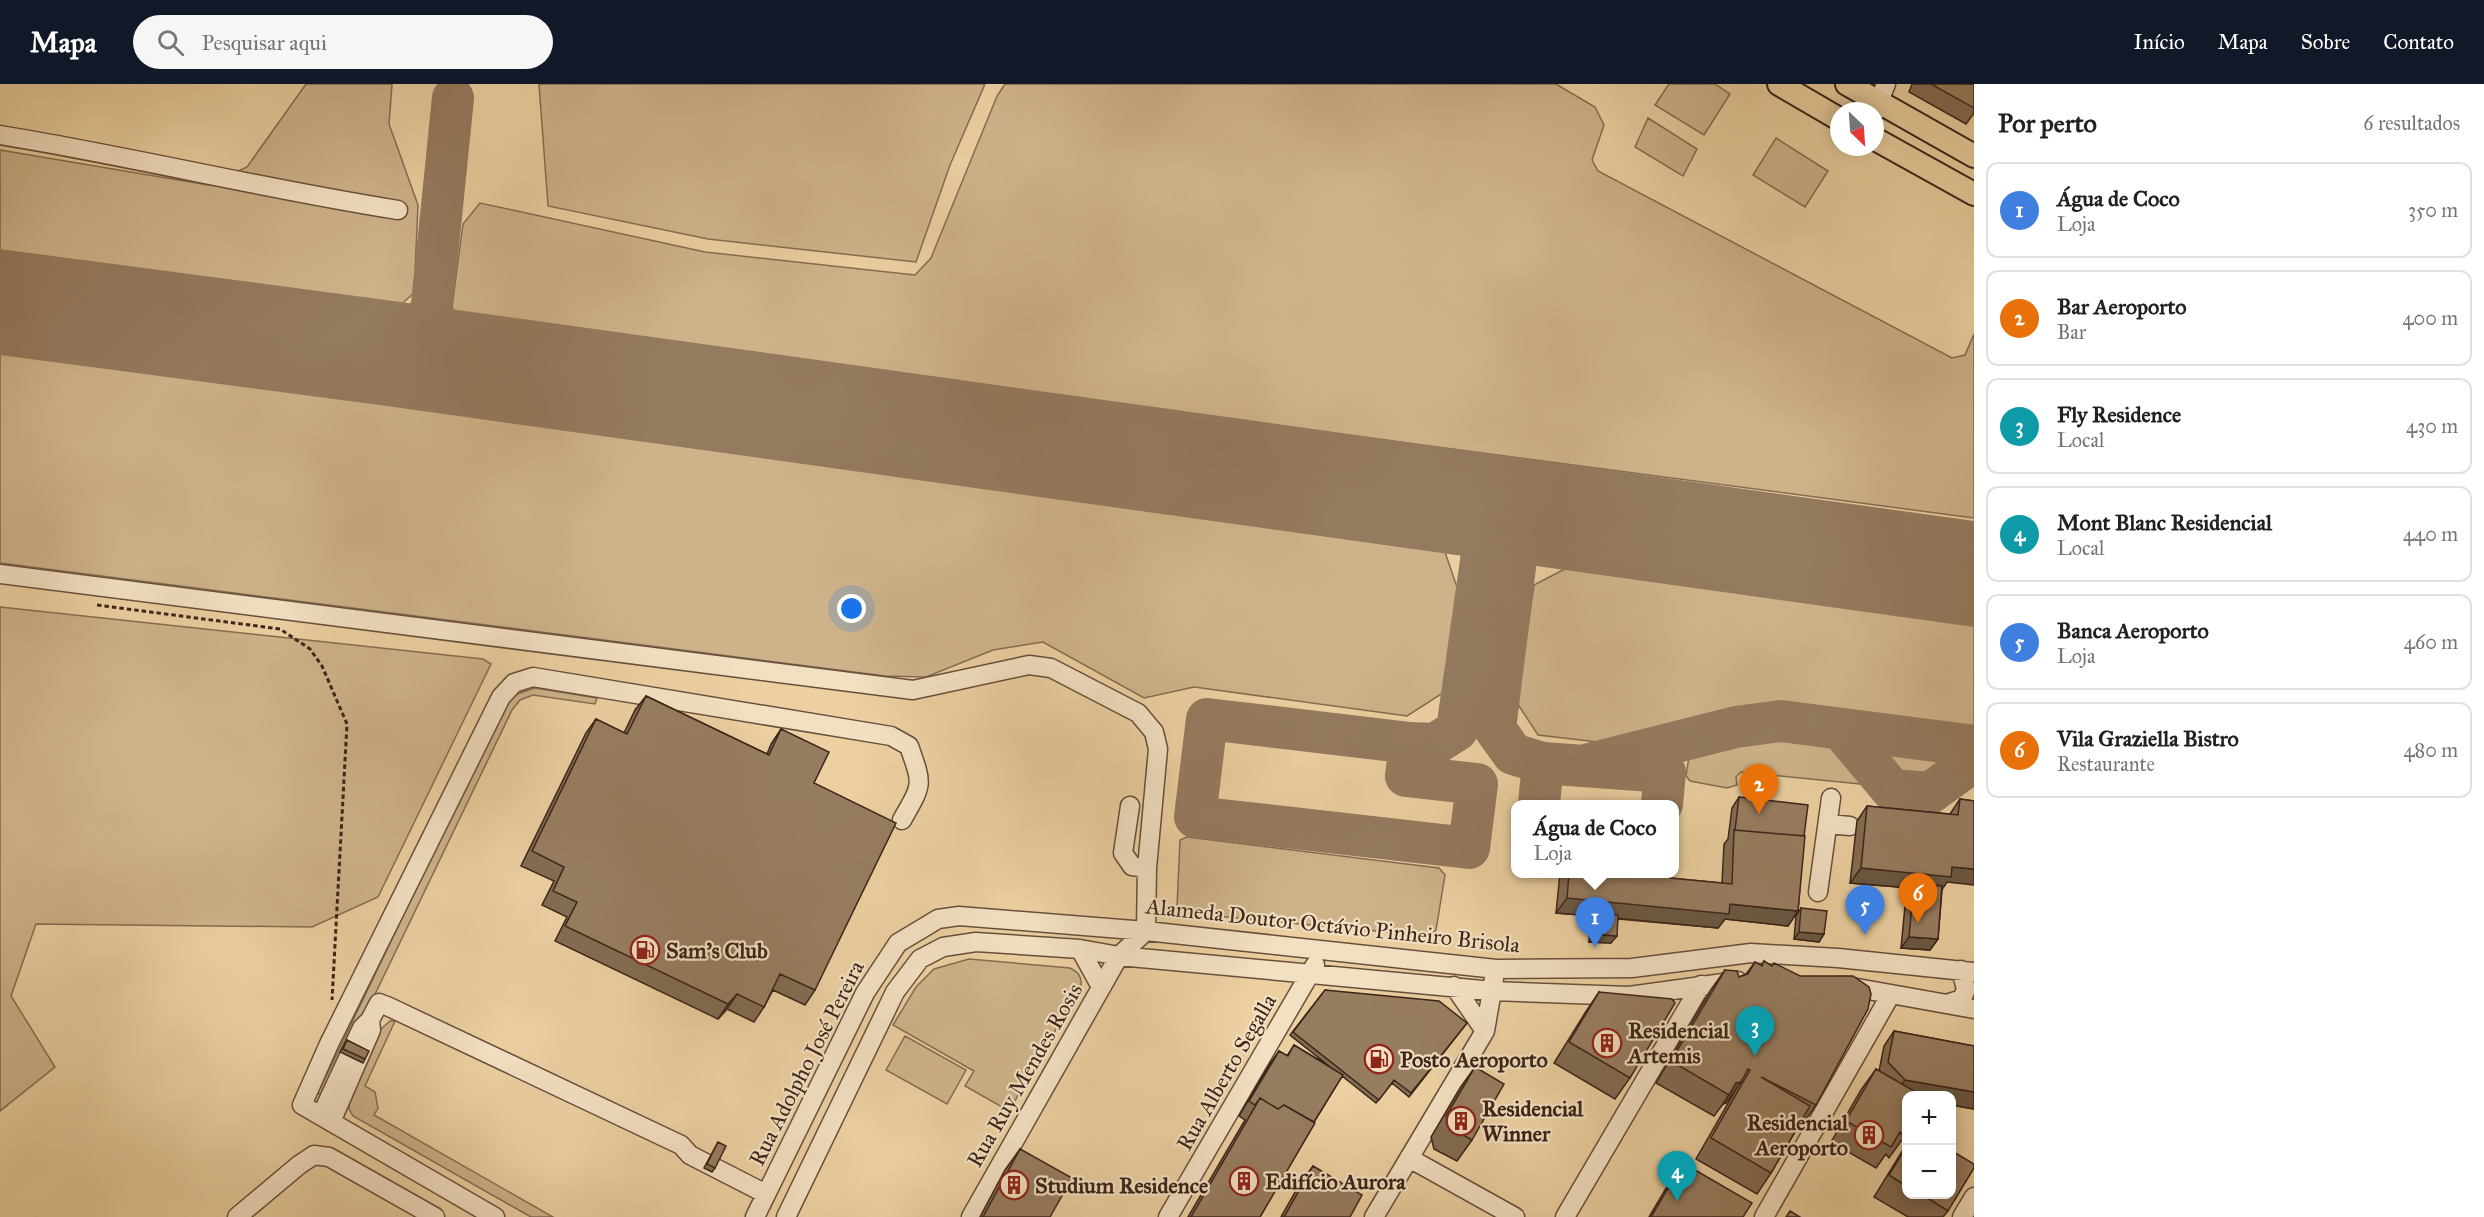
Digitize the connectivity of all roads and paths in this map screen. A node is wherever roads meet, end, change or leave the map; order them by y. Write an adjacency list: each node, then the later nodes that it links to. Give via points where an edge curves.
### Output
1 (1779, 84): 4 (main road)
2 (1847, 84): 3 (main road)
3 (1880, 99): 7 (main road)
4 (1830, 114)
5 (0, 135): 9 (street)
6 (1884, 144): 8 (main road)
7 (1974, 156)
8 (1974, 194)
9 (398, 210)
10 (0, 574): 17 (street, via 913,690 1029,665 1051,668 1138,713 1154,732 1158,749)
11 (93, 604): 37 (path, via 280,629 310,649 322,666 347,724)
12 (1831, 798): 15 (street)
13 (1130, 806): 17 (street, via 1123,853 1132,866)
14 (902, 820): 40 (street, via 919,790 920,776 909,746 891,736 533,677 514,683 501,697 302,1105)
15 (1828, 824): 16 (street); 18 (street)
16 (1850, 826)
17 (1147, 868): 20 (street)
18 (1818, 892)
19 (938, 919): 20 (street, Alameda Doutor Octávio Pinheiro Brisola, via 959,916); 42 (street, Rua Adolpho José Pereira, via 898,944 865,993)
20 (1146, 931): 22 (street, Alameda Doutor Octávio Pinheiro Brisola); 23 (street, Rua Ruy Mendes Rosis)
21 (1080, 949): 23 (street); 32 (street); 44 (street, via 976,942 943,947 920,959 895,992)
22 (1322, 950): 25 (street, Alameda Doutor Octávio Pinheiro Brisola); 27 (street, Rua Alberto Segalla)
23 (1119, 956): 27 (street); 32 (street, Rua Ruy Mendes Rosis)
24 (1632, 968): 25 (street, Alameda Doutor Octávio Pinheiro Brisola); 26 (street, Alameda Doutor Octávio Pinheiro Brisola, via 1750,953); 35 (street, via 1627,983)
25 (1496, 969): 33 (street)
26 (1968, 971): 36 (street, via 1962,999)
27 (1311, 975): 31 (street); 50 (street, Rua Alberto Segalla)
28 (1756, 979): 30 (street)
29 (1823, 982): 34 (street)
30 (1701, 985): 35 (street); 53 (street)
31 (1455, 986): 33 (street); 39 (street)
32 (1101, 987): 49 (street, Rua Ruy Mendes Rosis)
33 (1492, 991): 35 (street); 39 (street)
34 (1891, 994): 36 (street); 54 (street)
35 (1629, 996)
36 (1946, 1004): 38 (street)
37 (331, 1008)
38 (1974, 1009)
39 (1485, 1032): 41 (street)
40 (326, 1119): 42 (street, via 371,1030 370,1020 379,1003 681,1144 695,1145); 47 (street)
41 (1409, 1158): 51 (street); 52 (street)
42 (768, 1190): 44 (street); 48 (street, Rua Adolpho José Pereira)
43 (1974, 1197): 55 (street)
44 (791, 1209)
45 (239, 1216): 46 (street, via 314,1155 329,1157)
46 (435, 1217)
47 (495, 1217)
48 (755, 1217)
49 (971, 1217)
50 (1168, 1217)
51 (1374, 1217)
52 (1515, 1217)
53 (1565, 1217)
54 (1764, 1217)
55 (1962, 1217)

